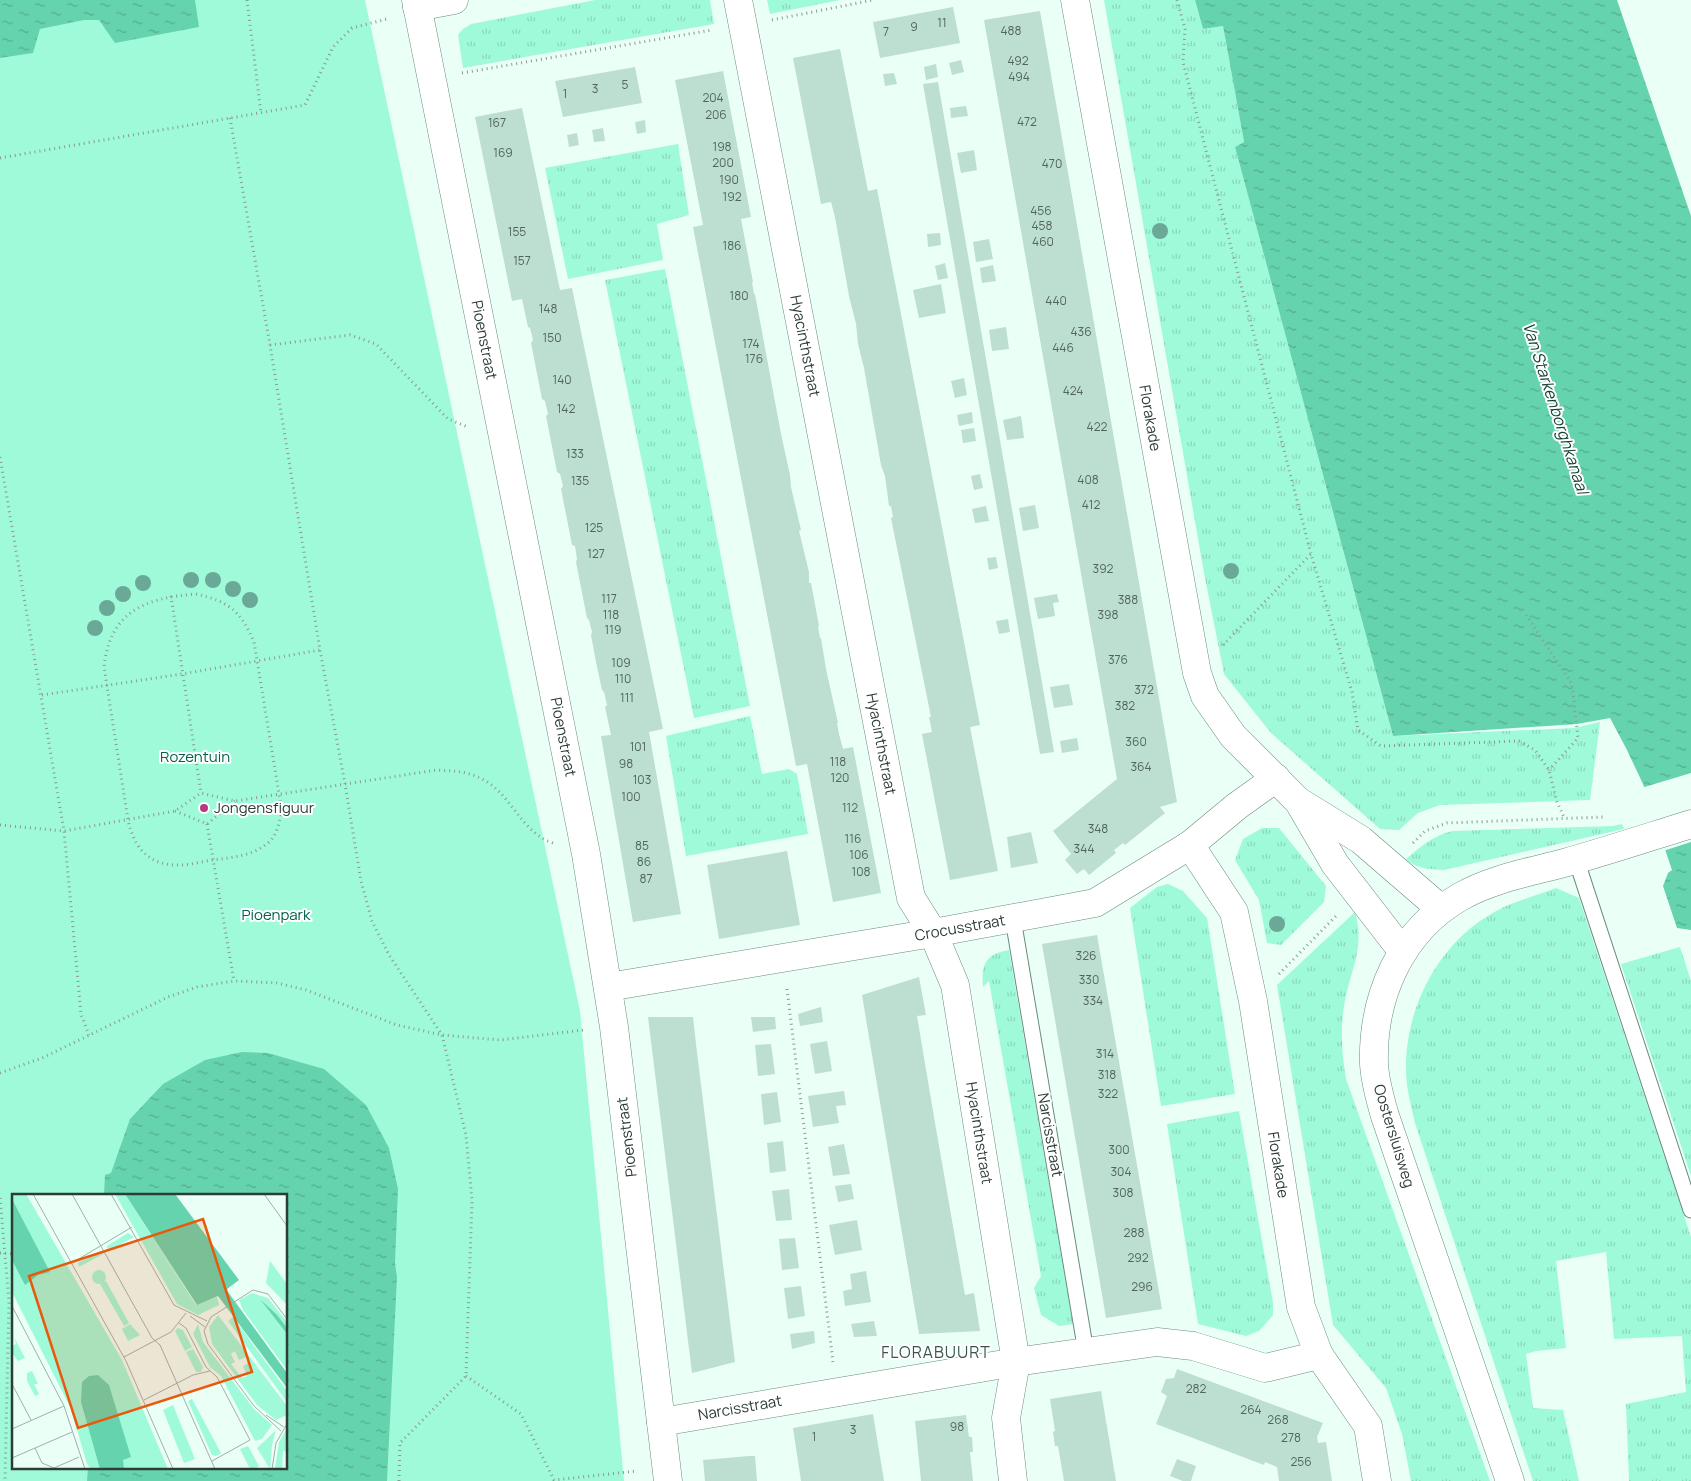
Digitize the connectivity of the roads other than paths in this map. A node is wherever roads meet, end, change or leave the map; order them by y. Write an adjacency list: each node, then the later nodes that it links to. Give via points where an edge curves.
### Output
1 (454, 0): 3 (street)
2 (1074, 0): 5 (street, Florakade, via 1197,673 1205,696 1233,736)
3 (416, 4): 14 (street, Pioenstraat, via 586,854)
4 (740, 13): 12 (street, Hyacinthstraat, via 911,898)
5 (1276, 778): 6 (street, Florakade); 8 (street, Crocusstraat)
6 (1298, 801): 10 (street, Florakade, via 1361,840); 13 (street, Florakade, via 1335,864)
7 (1691, 824): 9 (street, Oostersluisweg)
8 (1190, 845): 11 (street, Crocusstraat, via 1095,903); 17 (street, Florakade, via 1234,912 1253,1001 1301,1307)
9 (1576, 859): 10 (street, Oostersluisweg, via 1483,886); 15 (lane)
10 (1442, 909): 13 (street, Oostersluisweg, via 1423,925)
11 (1013, 918): 12 (street, Crocusstraat); 16 (lane, Narcisstraat)
12 (933, 933): 14 (street, Crocusstraat); 18 (street, Hyacinthstraat, via 955,986)
13 (1403, 952): 23 (street, Oostersluisweg, via 1385,989 1379,1012 1374,1065 1378,1090)
14 (608, 987): 19 (street, Pioenstraat)
15 (1691, 1210)
16 (1086, 1352): 17 (street, Narcisstraat, via 1157,1342 1194,1346 1265,1368); 18 (street, Narcisstraat)
17 (1319, 1355): 22 (street, Florakade, via 1368,1426)
18 (1016, 1362): 19 (street, Narcisstraat); 21 (street, Hyacinthstraat, via 1006,1418)
19 (661, 1422): 20 (street, Pioenstraat)
20 (668, 1474)
21 (1013, 1481)
22 (1377, 1481)
23 (1510, 1481)

